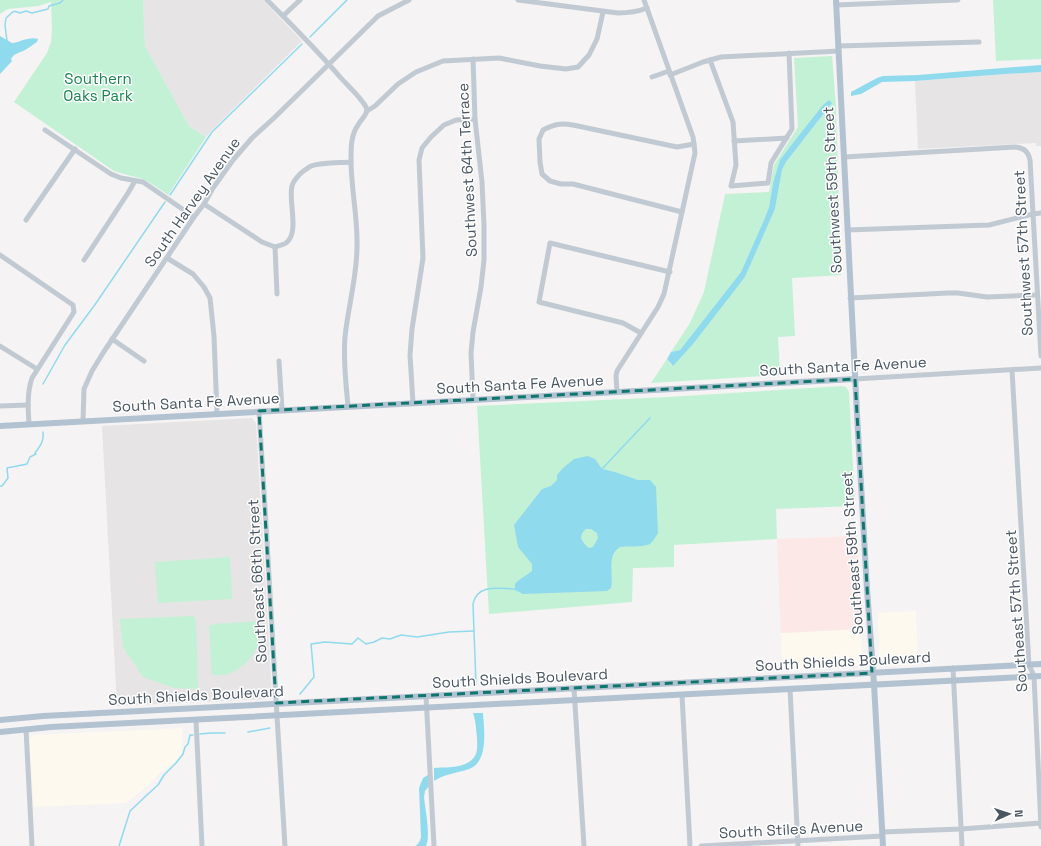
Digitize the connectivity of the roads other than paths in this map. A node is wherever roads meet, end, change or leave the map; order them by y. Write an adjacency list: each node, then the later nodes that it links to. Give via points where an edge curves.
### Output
1 (267, 0): 10 (street)
2 (300, 0): 10 (street)
3 (409, 0): 16 (street, South Harvey Avenue, via 378,16)
4 (518, 0): 9 (street)
5 (644, 0): 8 (street)
6 (958, 0): 7 (street)
7 (836, 3): 12 (main road, Southwest 59th Street)
8 (647, 8): 9 (street, via 630,13); 17 (street)
9 (603, 12): 14 (street, via 597,39 589,55 578,67 566,69 499,58)
10 (283, 16): 16 (street)
11 (979, 42): 12 (street)
12 (839, 49): 13 (street); 26 (main road, Southwest 59th Street)
13 (789, 53): 15 (street, via 720,57); 22 (street, via 792,130)
14 (473, 59): 19 (street, via 443,61 416,72); 20 (street, Southwest 64th Terrace)
15 (710, 60): 17 (street); 23 (street, via 733,122)
16 (329, 64): 19 (street); 29 (street, South Harvey Avenue, via 252,138 233,160)
17 (670, 73): 18 (street); 24 (street)
18 (652, 77)
19 (367, 111): 27 (street, via 353,133)
20 (475, 119): 55 (street, Southwest 64th Terrace, via 482,182 484,260 471,353); 56 (street, via 456,120 444,125 422,148 419,160 423,258 410,355)
21 (45, 130): 25 (street)
22 (787, 138): 23 (street); 23 (street, via 771,163 768,183 731,186 736,165)
23 (734, 141)
24 (694, 144): 30 (street, via 694,159); 30 (street, via 677,146 560,123 542,130 539,139 542,174 550,181 573,184)
25 (75, 149): 28 (street, via 111,174); 34 (street)
26 (844, 156): 32 (street, Southwest 57th Street, via 1021,147 1029,154); 35 (main road, Southwest 59th Street)
27 (351, 162): 36 (street, via 311,166 297,177 292,185 291,195 292,235 287,242); 59 (street, via 358,247 345,337)
28 (135, 181): 33 (street, via 143,182); 39 (street)
29 (204, 204): 33 (street, South Harvey Avenue); 36 (street)
30 (682, 212): 40 (street)
31 (1041, 213): 32 (street)
32 (1033, 214): 35 (street, via 989,224); 42 (street, Southwest 57th Street)
33 (194, 217): 38 (street, South Harvey Avenue)
34 (26, 220)
35 (847, 230): 43 (main road, Southwest 59th Street)
36 (275, 248): 41 (street)
37 (0, 255): 51 (street, via 73,305 74,312)
38 (167, 258): 45 (street, South Harvey Avenue); 62 (street, via 193,274 210,298)
39 (84, 260)
40 (670, 272): 44 (street, via 661,301); 44 (street, via 550,243 539,302 623,323)
41 (277, 294)
42 (1037, 295): 43 (street, via 988,297 948,293); 47 (street, Southwest 57th Street)
43 (850, 298): 53 (main road, Southwest 59th Street)
44 (641, 333): 54 (street, via 617,372)
45 (112, 339): 48 (street); 63 (street, South Harvey Avenue, via 84,389)
46 (0, 346): 51 (street)
47 (1041, 356)
48 (144, 361)
49 (280, 361): 60 (street)
50 (1041, 368): 52 (street, South Santa Fe Avenue)
51 (37, 369): 57 (street, via 29,385)
52 (1012, 370): 53 (street, South Santa Fe Avenue); 67 (street, Southeast 57th Street)
53 (855, 379): 54 (main road, South Santa Fe Avenue); 69 (main road, Southeast 59th Street)
54 (617, 392): 55 (main road, South Santa Fe Avenue)
55 (473, 400): 56 (main road, South Santa Fe Avenue)
56 (413, 403): 59 (main road, South Santa Fe Avenue)
57 (28, 405): 58 (street); 64 (street)
58 (0, 406)
59 (348, 406): 60 (main road, South Santa Fe Avenue)
60 (282, 410): 61 (main road, South Santa Fe Avenue)
61 (259, 411): 62 (main road, South Santa Fe Avenue); 81 (street, Southeast 66th Street)
62 (217, 414): 63 (main road, South Santa Fe Avenue)
63 (83, 421): 64 (main road, South Santa Fe Avenue)
64 (29, 424): 65 (main road, South Santa Fe Avenue)
65 (0, 426)
66 (1041, 664): 67 (main road, South Shields Boulevard)
67 (1029, 665): 68 (main road, South Shields Boulevard); 70 (street, Southeast 57th Street)
68 (953, 668): 69 (main road, South Shields Boulevard); 72 (street)
69 (872, 673): 73 (main road, South Shields Boulevard); 74 (main road, Southeast 59th Street)
70 (1034, 676): 71 (main road, South Shields Boulevard); 72 (main road, South Shields Boulevard); 88 (street, Southeast 57th Street)
71 (1041, 676)
72 (954, 680): 74 (main road, South Shields Boulevard); 90 (street)
73 (722, 681): 75 (main road, South Shields Boulevard); 77 (main road)
74 (874, 684): 76 (main road, South Shields Boulevard); 91 (main road, Southeast 59th Street)
75 (574, 689): 79 (main road, South Shields Boulevard); 80 (street)
76 (790, 689): 77 (main road, South Shields Boulevard); 92 (street)
77 (723, 692): 78 (main road, South Shields Boulevard)
78 (682, 695): 80 (main road, South Shields Boulevard); 98 (street)
79 (426, 696): 81 (main road, South Shields Boulevard); 82 (street)
80 (575, 700): 82 (main road, South Shields Boulevard); 97 (street)
81 (276, 703): 83 (street, Southeast 66th Street); 84 (main road, South Shields Boulevard)
82 (426, 708): 83 (main road, South Shields Boulevard); 96 (street)
83 (276, 716): 85 (main road, South Shields Boulevard); 95 (street, Southeast 66th Street)
84 (0, 720)
85 (196, 720): 86 (main road, South Shields Boulevard); 94 (street)
86 (26, 729): 87 (main road, South Shields Boulevard); 93 (street)
87 (0, 732)
88 (1041, 823): 89 (street, Southeast 57th Street); 90 (street, South Stiles Avenue)
89 (1041, 827)
90 (961, 829): 91 (street, South Stiles Avenue); 101 (street)
91 (882, 834): 92 (street, South Stiles Avenue); 100 (main road, Southeast 59th Street)
92 (798, 843): 99 (street, South Stiles Avenue)
93 (32, 846)
94 (202, 846)
95 (285, 846)
96 (434, 846)
97 (584, 846)
98 (690, 846)
99 (701, 846)
100 (883, 846)
101 (962, 846)

